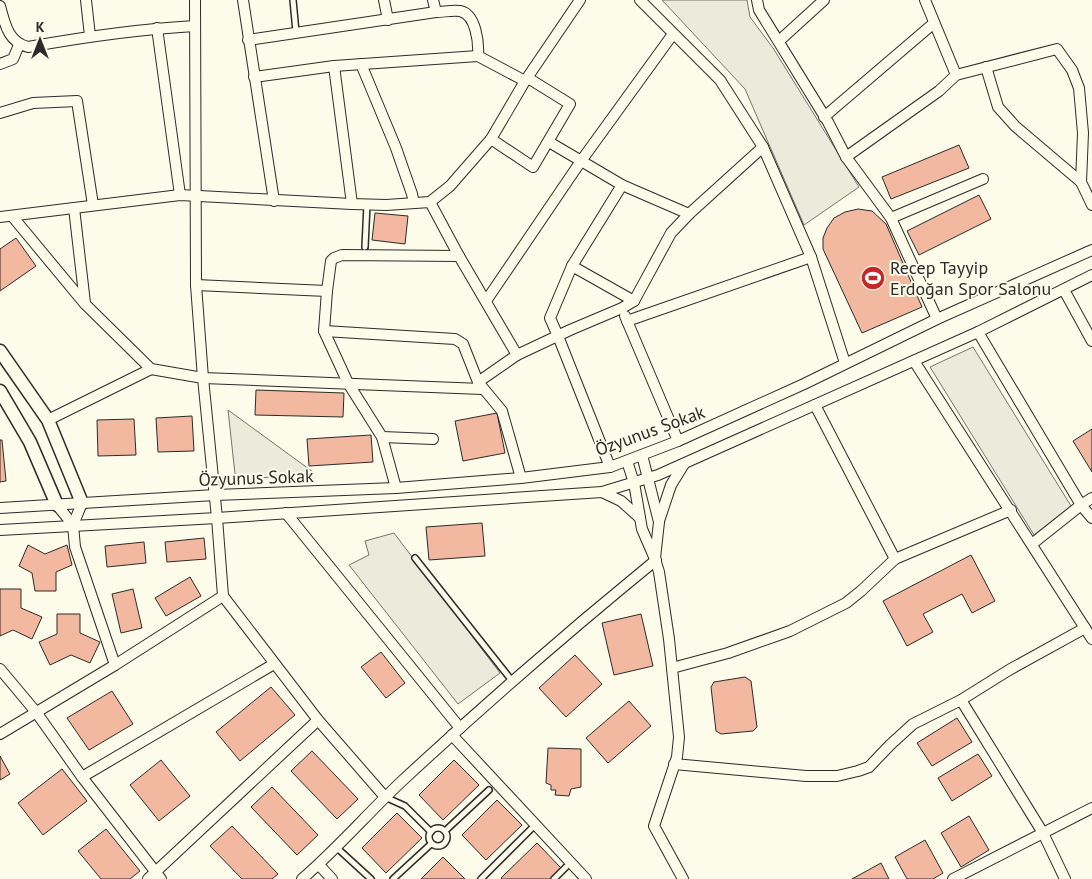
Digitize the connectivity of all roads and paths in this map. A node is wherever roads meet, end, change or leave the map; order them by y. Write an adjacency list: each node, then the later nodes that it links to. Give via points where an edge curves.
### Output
1 (86, 0): 21 (street)
2 (195, 0): 17 (street)
3 (243, 0): 22 (street)
4 (293, 0): 19 (lane)
5 (384, 0): 15 (street)
6 (433, 0): 13 (street)
7 (580, 0): 32 (street)
8 (640, 0): 20 (street)
9 (757, 0): 23 (street, via 759,10)
10 (824, 0): 23 (street)
11 (925, 0): 16 (street)
12 (0, 6): 14 (street)
13 (436, 12): 15 (street); 25 (street, via 461,11 471,19)
14 (2, 19): 24 (street, via 12,39)
15 (388, 20): 19 (street)
16 (934, 23): 30 (street); 34 (street)
17 (195, 26): 18 (street); 44 (street)
18 (157, 28): 21 (street); 43 (street)
19 (296, 32): 22 (street)
20 (673, 34): 37 (street, via 720,80); 39 (street)
21 (90, 36): 24 (street, via 28,47)
22 (248, 40): 31 (street)
23 (779, 41): 34 (street)
24 (19, 44): 26 (street, via 14,59)
25 (478, 56): 27 (street); 32 (street)
26 (0, 64)
27 (361, 64): 28 (street); 47 (street, via 396,148)
28 (334, 66): 31 (street); 48 (street)
29 (986, 67): 30 (street); 41 (street, via 998,107 1015,126); 41 (street, via 1057,49 1072,70 1079,88 1083,133)
30 (956, 75): 38 (street, via 939,91)
31 (254, 77): 45 (street)
32 (527, 79): 35 (street); 36 (street, via 570,104)
33 (0, 113): 50 (street, via 33,103 77,101)
34 (824, 116): 38 (street)
35 (491, 139): 36 (street, via 533,167); 46 (street, via 450,186)
36 (549, 142): 39 (street)
37 (763, 147): 53 (street); 60 (street)
38 (846, 157): 56 (street)
39 (582, 161): 42 (street); 66 (street)
40 (983, 180): 56 (street)
41 (1080, 182): 51 (street)
42 (622, 185): 53 (street); 61 (street)
43 (180, 195): 44 (street); 50 (street)
44 (196, 195): 45 (street); 63 (street)
45 (274, 200): 48 (street)
46 (430, 202): 47 (street); 59 (street)
47 (414, 203): 49 (street)
48 (352, 204): 49 (street)
49 (367, 204): 57 (lane)
50 (93, 205): 52 (street)
51 (1092, 205)
52 (74, 208): 55 (street); 68 (street)
53 (690, 214): 67 (street, via 671,234)
54 (0, 216): 55 (street)
55 (12, 216): 68 (street)
56 (891, 218): 70 (street)
57 (364, 247)
58 (1092, 250): 70 (street, Özyunus Sokak)
59 (459, 256): 65 (street, via 342,255 331,261); 66 (street)
60 (811, 257): 71 (street); 79 (street)
61 (572, 266): 67 (street); 74 (street, via 550,318)
62 (1092, 275): 64 (street)
63 (196, 285): 65 (street); 81 (street)
64 (1064, 290): 73 (street); 75 (street)
65 (327, 291): 72 (street)
66 (486, 301): 77 (street)
67 (634, 301): 69 (street)
68 (85, 304): 80 (street)
69 (622, 308): 71 (street); 74 (street)
70 (937, 319): 79 (street, Özyunus Sokak)
71 (627, 321): 89 (street)
72 (324, 331): 82 (street); 83 (street, via 455,339 463,344)
73 (978, 332): 78 (street); 103 (street)
74 (558, 336): 77 (street); 93 (street)
75 (1092, 342)
76 (0, 351): 86 (street)
77 (517, 355): 83 (street)
78 (914, 361): 85 (street); 105 (street)
79 (845, 363): 89 (street, Özyunus Sokak)
80 (151, 369): 81 (street); 86 (street)
81 (203, 378): 82 (street); 99 (street)
82 (348, 383): 83 (street); 87 (street)
83 (480, 385): 94 (street, via 502,411)
84 (0, 391): 102 (street, via 30,442)
85 (815, 405): 92 (street); 115 (street)
86 (48, 420): 101 (street)
87 (382, 437): 88 (street); 97 (street)
88 (433, 439)
89 (678, 441): 90 (street, Özyunus Sokak)
90 (642, 455): 91 (street, Özyunus Sokak); 95 (street)
91 (627, 461): 93 (street, Özyunus Sokak); 96 (street)
92 (684, 464): 95 (street); 110 (street, via 671,485)
93 (610, 467): 94 (street, Özyunus Sokak)
94 (521, 478): 97 (street, Özyunus Sokak)
95 (648, 478): 96 (street); 110 (street)
96 (634, 482): 98 (street); 108 (street)
97 (396, 488): 99 (street, Özyunus Sokak)
98 (602, 492): 106 (street); 108 (street, via 621,501)
99 (215, 495): 101 (street, Özyunus Sokak); 107 (street)
100 (1092, 498): 103 (street)
101 (82, 503): 102 (street, Özyunus Sokak); 111 (street)
102 (57, 505): 104 (street, Özyunus Sokak); 111 (street)
103 (1081, 505): 109 (street); 113 (street)
104 (0, 508)
105 (1011, 510): 113 (street); 115 (street)
106 (286, 513): 107 (street); 128 (street)
107 (217, 518): 111 (street); 117 (street)
108 (640, 518): 116 (street)
109 (1092, 518)
110 (659, 522): 116 (street)
111 (73, 525): 112 (street); 121 (street, via 75,547)
112 (0, 530)
113 (1032, 544): 118 (street)
114 (415, 558): 124 (lane)
115 (895, 559): 122 (street, via 846,603 790,630 728,653)
116 (656, 560): 122 (street); 124 (street)
117 (223, 596): 120 (street); 121 (street)
118 (1085, 628): 119 (street); 125 (street)
119 (1092, 639)
120 (274, 664): 127 (street); 132 (street)
121 (115, 665): 126 (street)
122 (672, 668): 131 (street, via 679,737)
123 (0, 669): 126 (street)
124 (513, 682): 128 (street)
125 (961, 700): 131 (street, via 913,724 870,767 848,774 821,777); 139 (street)
126 (36, 712): 129 (street); 132 (street)
127 (318, 720): 134 (street); 144 (street)
128 (460, 728): 130 (street)
129 (0, 734)
130 (452, 735): 134 (street); 136 (street)
131 (674, 764): 152 (street, via 654,826)
132 (82, 777): 144 (street)
133 (489, 790): 137 (lane)
134 (385, 797): 138 (lane, via 404,806); 141 (street)
135 (1092, 808): 139 (street)
136 (536, 825): 149 (lane); 151 (street)
137 (445, 831): 138 (lane, via 436,828); 140 (lane, via 446,843 440,846)
138 (431, 832): 140 (lane)
139 (1043, 833): 153 (street); 154 (street)
140 (431, 844): 148 (lane)
141 (336, 847): 142 (street); 147 (lane)
142 (319, 865): 145 (street); 146 (street)
143 (566, 867): 150 (lane)
144 (155, 877)
145 (302, 879)
146 (332, 879)
147 (371, 879)
148 (392, 879)
149 (482, 879)
150 (554, 879)
151 (586, 879)
152 (683, 879)
153 (953, 879)
154 (1065, 879)

